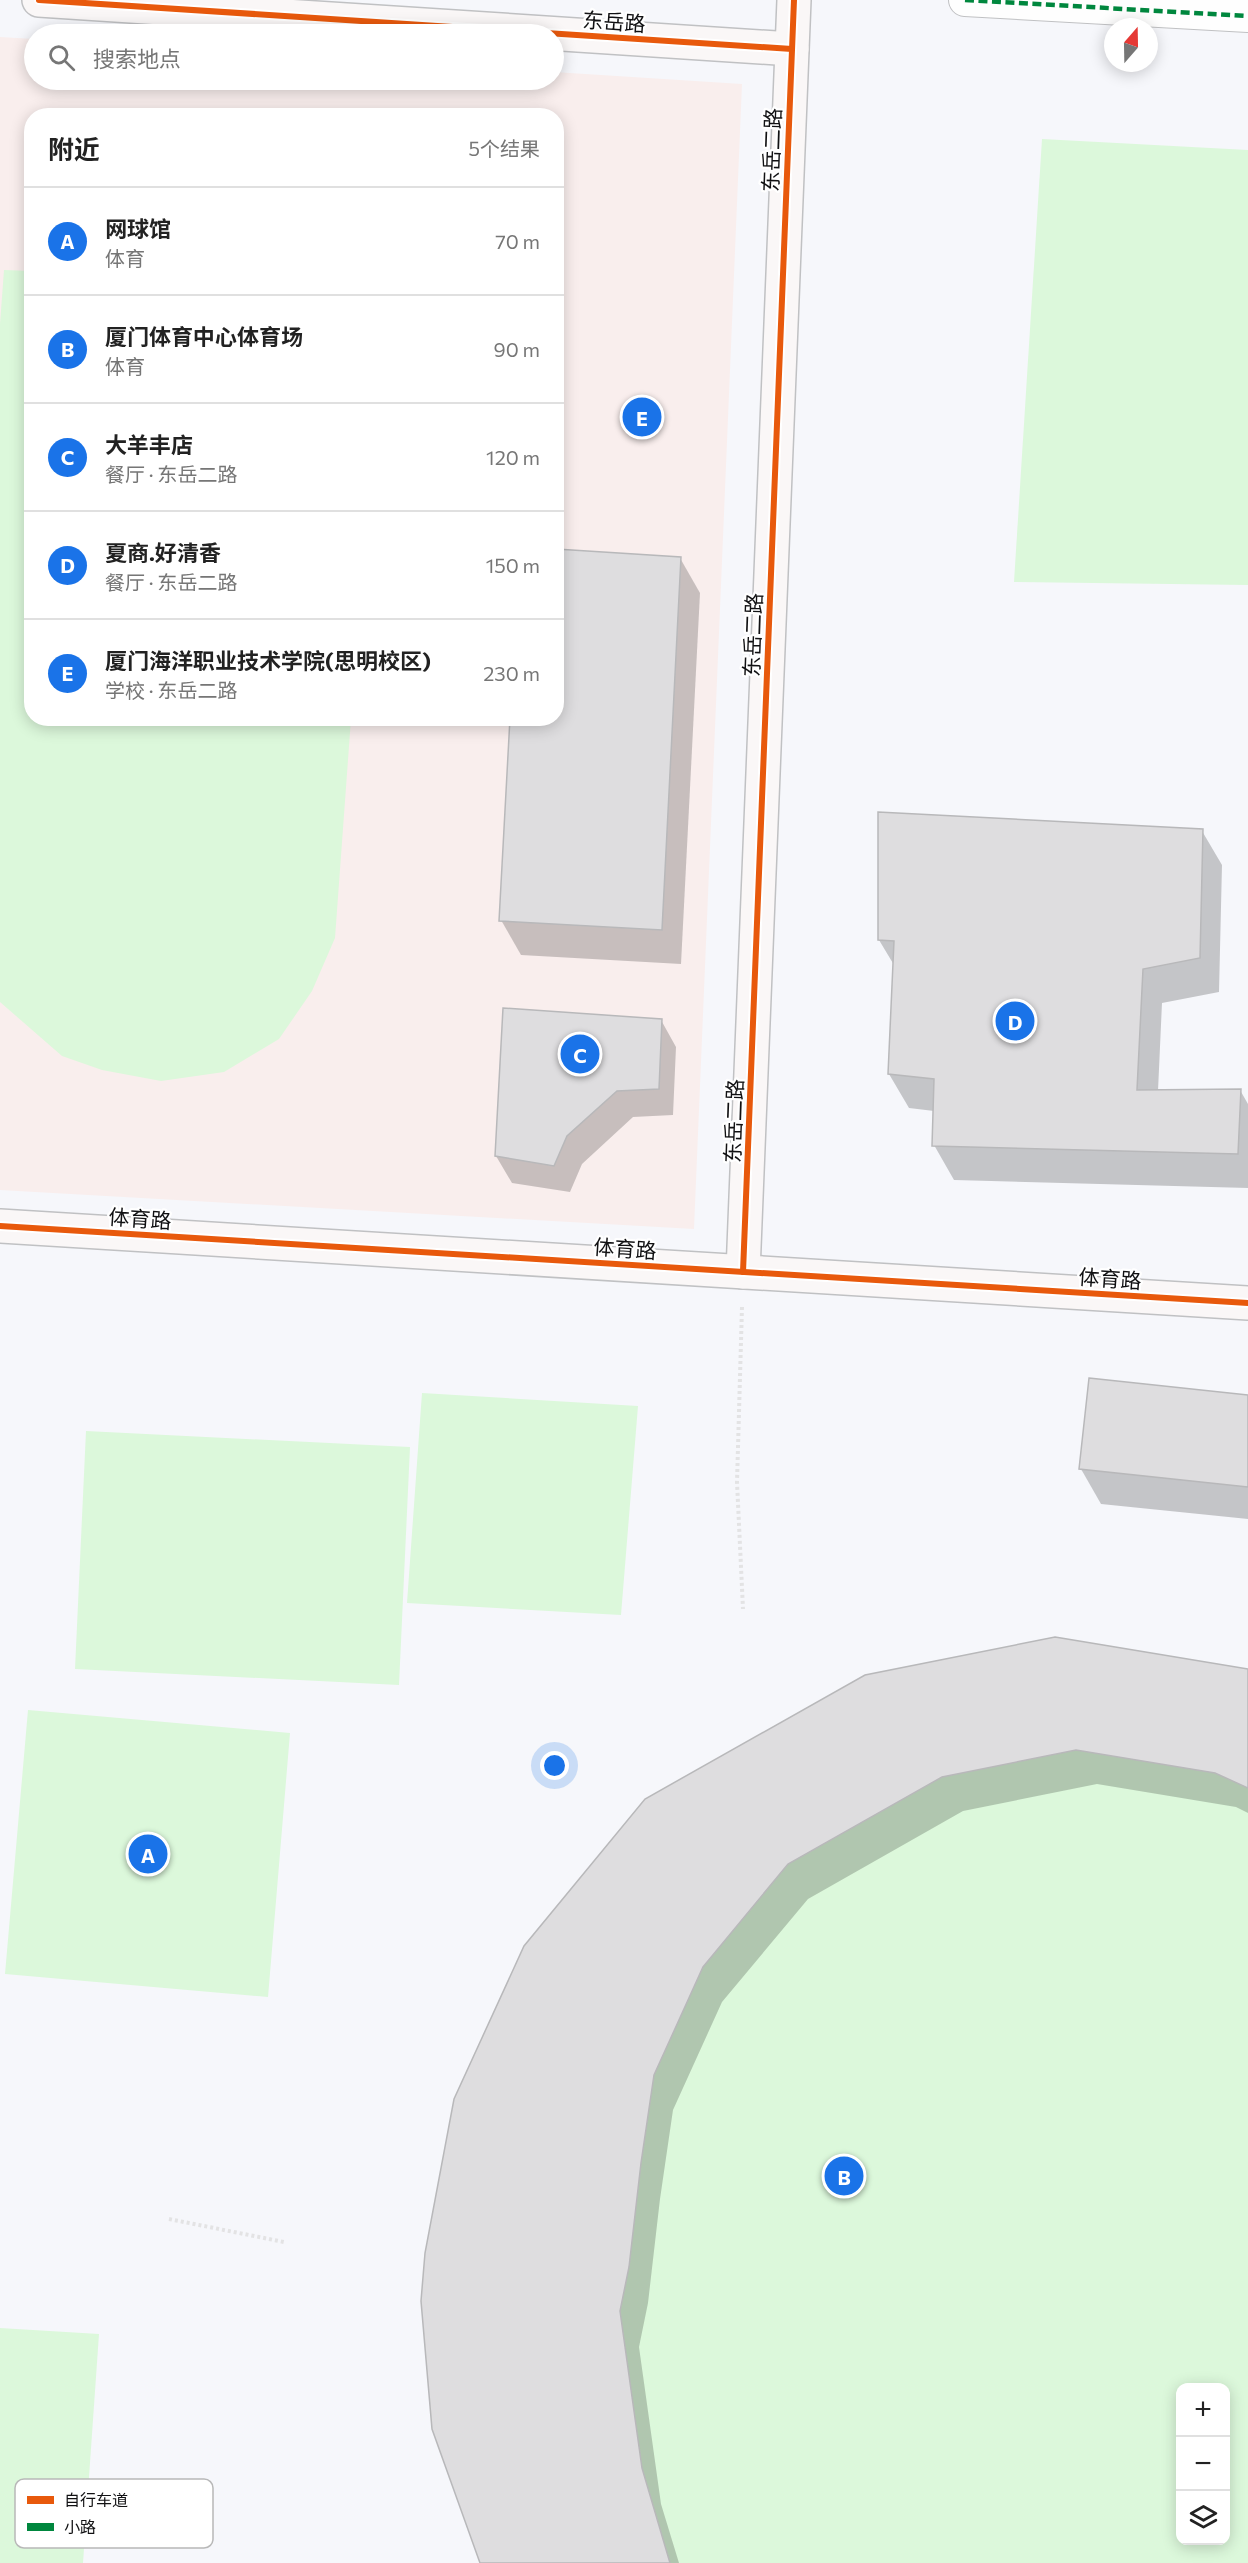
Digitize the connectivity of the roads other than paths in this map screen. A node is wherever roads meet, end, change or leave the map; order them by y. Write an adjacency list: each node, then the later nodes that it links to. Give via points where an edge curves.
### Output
1 (39, 0): 5 (street, 东岳路)
2 (794, 0): 7 (street, 东岳二路)
3 (965, 0): 4 (street)
4 (1248, 16)
5 (408, 24)
6 (564, 34): 7 (street, 东岳路)
7 (792, 49): 9 (street, 东岳二路)
8 (0, 1226): 9 (street, 体育路)
9 (743, 1272): 10 (street, 体育路)
10 (1248, 1303)

